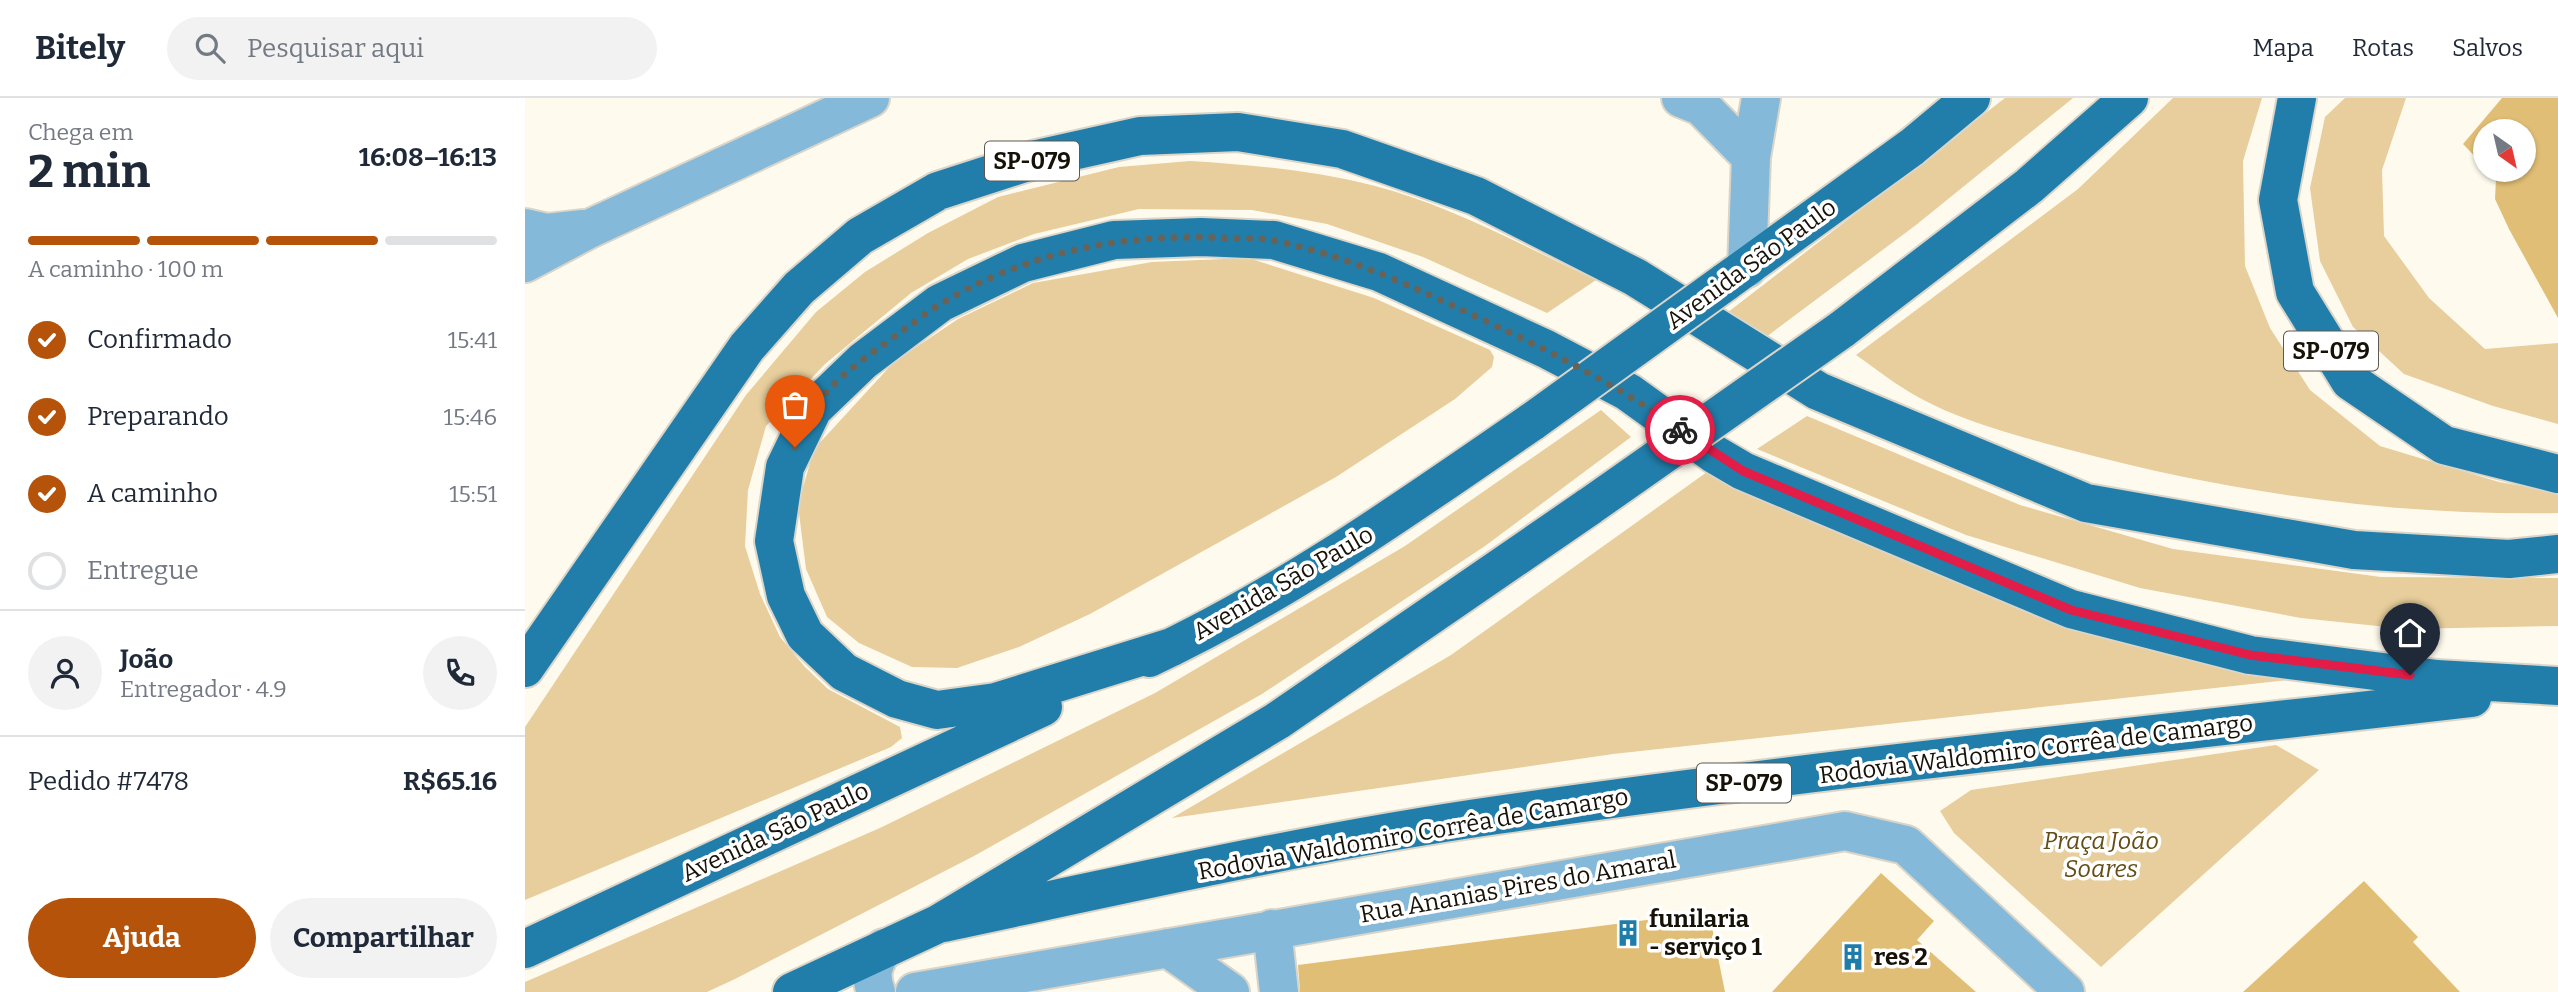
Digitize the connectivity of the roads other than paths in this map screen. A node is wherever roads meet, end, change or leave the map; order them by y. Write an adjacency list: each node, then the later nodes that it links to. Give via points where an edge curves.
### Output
1 (870, 98): 9 (street)
2 (1681, 98): 7 (street, via 1701,106)
3 (1761, 98): 7 (street)
4 (1971, 98): 11 (main road, Avenida São Paulo, via 1912,147)
5 (2129, 98): 17 (main road, bridge, via 2029,187 1841,330 1590,506 1277,722)
6 (2297, 98): 12 (main road, SP-079, via 2278,200 2295,292 2350,381 2444,444)
7 (1751, 156): 11 (street)
8 (525, 228): 9 (street, via 547,233)
9 (589, 229): 10 (street)
10 (525, 263)
11 (1736, 275): 14 (main road, Avenida São Paulo, bridge, via 1354,545 1249,609)
12 (2558, 474)
13 (2558, 554): 15 (main road, SP-079, via 2509,559 2354,550 2086,503 1818,391 1635,277 1476,196 1342,149 1238,132 1140,135 1037,159 938,191 860,236 799,288 747,346)
14 (1172, 647): 16 (main road, Rodovia Waldomiro Corrêa de Camargo / SP-079, via 996,702 937,710 897,699 844,672 805,635 786,596 774,541 785,467 813,409 863,361 940,303 1023,263 1114,240 1274,240 1379,272 1415,288 1628,392 1743,471 2071,610 2250,655 2437,679); 20 (main road, Avenida São Paulo)
15 (525, 668)
16 (2558, 687): 17 (main road, Rodovia Waldomiro Corrêa de Camargo / SP-079, via 1493,815)
17 (938, 924): 19 (main road)
18 (1272, 929): 21 (street, Rua Ananias Pires do Amaral); 26 (street); 27 (street, Rua Ananias Pires do Amaral, via 1846,831 1906,845)
19 (884, 947): 22 (main road); 23 (street, via 871,974)
20 (525, 948)
21 (1168, 948): 24 (street, Rua Ananias Pires do Amaral); 25 (street)
22 (792, 992)
23 (876, 992)
24 (915, 992)
25 (1230, 992)
26 (1279, 992)
27 (2065, 992)

